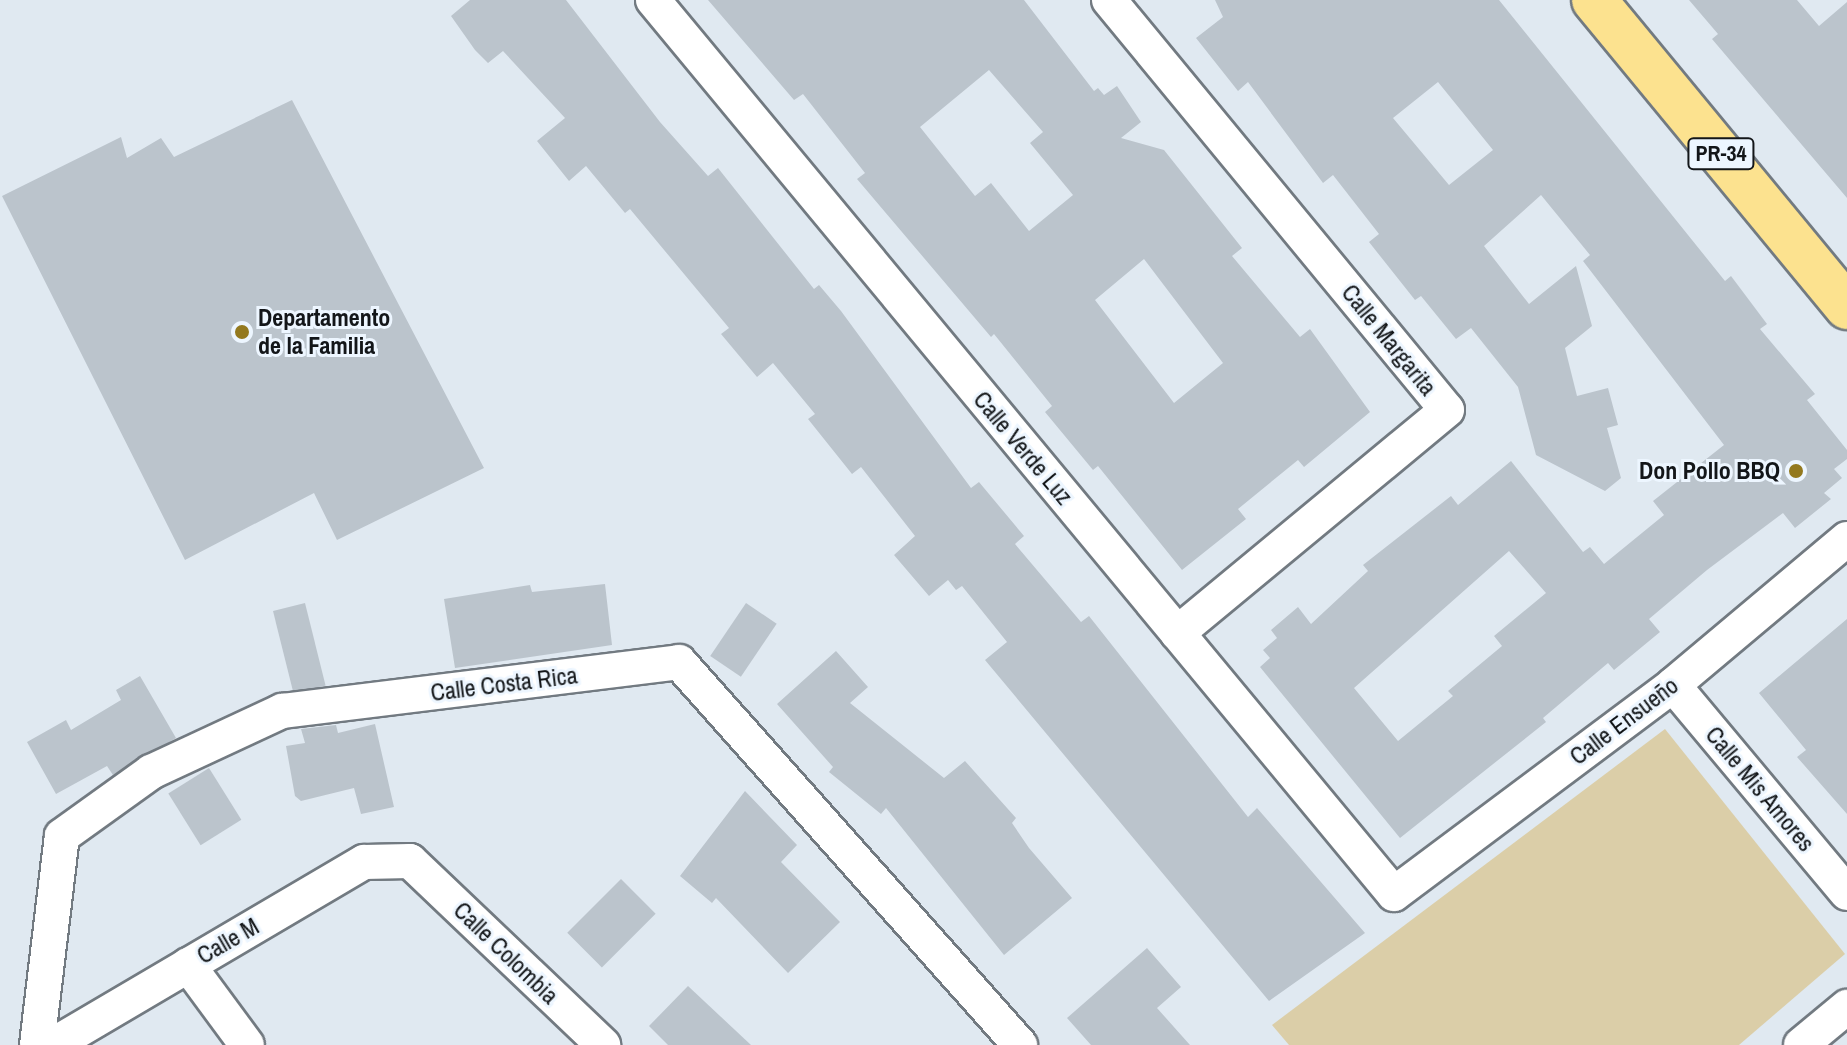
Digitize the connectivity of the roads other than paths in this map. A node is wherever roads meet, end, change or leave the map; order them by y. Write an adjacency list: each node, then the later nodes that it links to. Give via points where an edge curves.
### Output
1 (653, 0): 6 (street, Calle Verde Luz)
2 (1109, 0): 6 (street, Calle Margarita, via 1447,410)
3 (1594, 0): 4 (main road, PR-34)
4 (1847, 307)
5 (1847, 539): 7 (street, Calle Ensueño)
6 (1177, 633): 10 (street, Calle Verde Luz)
7 (1673, 685): 9 (street, Calle Mis Amores); 10 (street, Calle Ensueño)
8 (410, 861): 11 (street, Calle M, via 364,862); 16 (street, Calle Colombia)
9 (1847, 893)
10 (1394, 894)
11 (188, 965): 14 (street, Calle M); 15 (street)
12 (1847, 1007): 18 (street)
13 (37, 1045): 17 (street, Calle Costa Rica, via 62,836 151,772 282,711 679,662)
14 (53, 1045)
15 (247, 1045)
16 (603, 1045)
17 (1020, 1045)
18 (1801, 1045)

